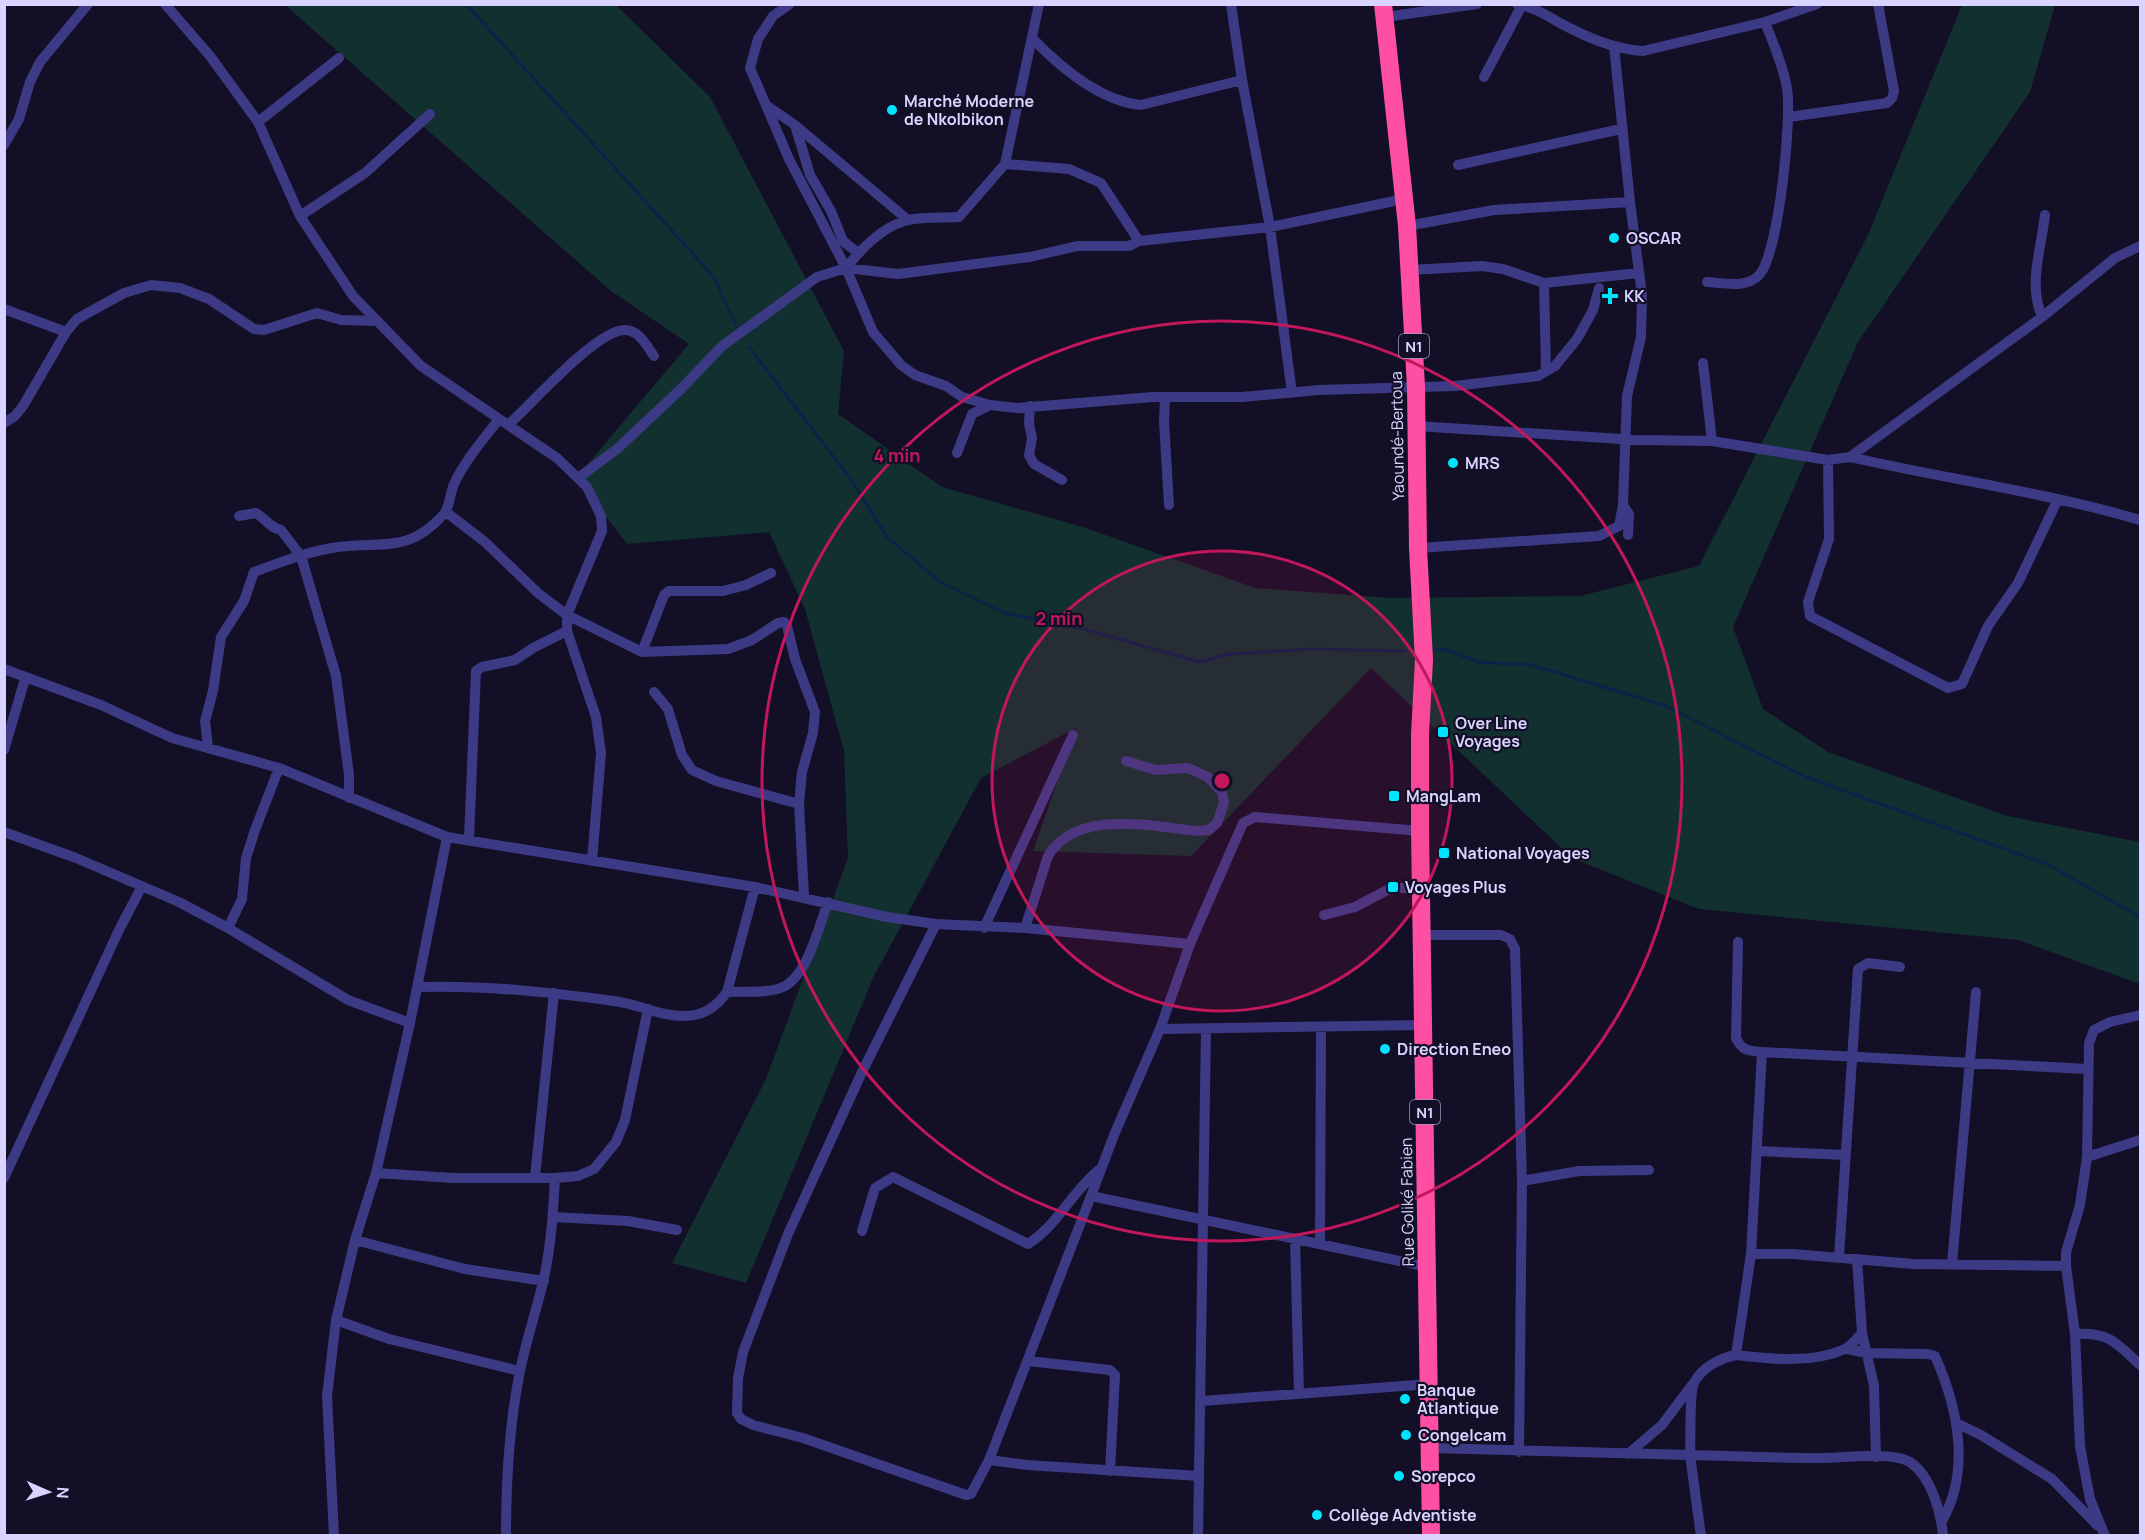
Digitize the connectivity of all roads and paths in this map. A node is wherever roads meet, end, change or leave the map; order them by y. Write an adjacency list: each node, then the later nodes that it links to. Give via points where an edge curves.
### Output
1 (87, 4): 23 (street, via 40,62 19,119)
2 (165, 4): 20 (street, via 210,56)
3 (790, 4): 17 (street, via 773,16 753,51 750,68)
4 (1039, 4): 12 (street)
5 (1231, 4): 16 (street)
6 (1477, 4): 10 (street)
7 (1817, 4): 11 (street)
8 (1878, 4): 19 (street, via 1894,91 1892,98 1887,103)
9 (1525, 5): 13 (street, via 1584,36); 15 (street)
10 (1384, 11): 26 (highway, Yaoundé-Bertoua / N1)
11 (1765, 22): 13 (street, via 1643,51); 19 (street, via 1782,65)
12 (1032, 38): 16 (street, via 1060,67 1128,104 1141,105); 24 (street)
13 (1614, 46): 22 (street)
14 (339, 58): 20 (street)
15 (1484, 77)
16 (1242, 80): 32 (street)
17 (766, 105): 21 (street); 36 (street, via 789,159)
18 (430, 114): 29 (street, via 366,173)
19 (1789, 117): 39 (street, via 1768,259 1760,274 1750,281)
20 (258, 122): 29 (street)
21 (795, 124): 30 (street); 35 (street, via 810,175 843,241)
22 (1621, 129): 25 (street); 27 (street)
23 (4, 145)
24 (1005, 164): 30 (street, via 960,217); 33 (street, via 1069,170 1101,183)
25 (1458, 165)
26 (1404, 199): 31 (highway, Yaoundé-Bertoua / N1); 32 (street)
27 (1630, 202): 31 (street, via 1494,210); 38 (street)
28 (2045, 215): 43 (street, via 2034,283)
29 (300, 216): 44 (street, via 341,279)
30 (908, 220): 35 (street, via 886,230)
31 (1407, 226): 37 (highway, Yaoundé-Bertoua / N1)
32 (1270, 227): 33 (street); 50 (street)
33 (1139, 241): 36 (street, via 1129,246 1077,246 1030,257 898,274)
34 (2140, 246): 43 (street, via 2115,258)
35 (858, 253): 36 (street)
36 (846, 268): 52 (street, via 873,332 901,365 962,397); 62 (street, via 817,277 722,346 617,450)
37 (1410, 270): 40 (street, via 1482,266); 49 (highway, Yaoundé-Bertoua / N1)
38 (1639, 273): 40 (street); 57 (street, via 1641,337 1627,396)
39 (1707, 282)
40 (1544, 283): 48 (street)
41 (1599, 288): 48 (street, via 1593,310 1576,339 1556,366)
42 (4, 309): 45 (street)
43 (2042, 318): 60 (street)
44 (376, 321): 45 (street, via 341,320 317,313 264,330 254,329 209,299 180,288 151,285 102,305 77,319); 54 (street, via 421,366)
45 (66, 332): 55 (street, via 23,406)
46 (654, 356): 54 (street, via 639,334 626,329 611,333 592,344)
47 (1702, 363): 58 (street)
48 (1546, 371): 49 (street, via 1514,379)
49 (1416, 387): 50 (street); 56 (highway, Yaoundé-Bertoua / N1)
50 (1292, 393): 51 (street)
51 (1165, 399): 53 (street); 65 (street)
52 (990, 405): 53 (street); 59 (street, via 972,414)
53 (1030, 406): 63 (street, via 1029,455 1034,464)
54 (504, 422): 62 (street, via 557,458); 67 (street, via 466,462 453,485)
55 (4, 423)
56 (1416, 426): 57 (street); 71 (highway, Yaoundé-Bertoua / N1)
57 (1625, 439): 58 (street); 66 (street)
58 (1712, 441): 61 (street)
59 (957, 453)
60 (1850, 457): 61 (street); 64 (street)
61 (1828, 460): 64 (street, via 1828,539 1808,602 1810,616 1948,688 1962,684 1988,626 2018,583)
62 (578, 478): 74 (street, via 587,487 601,516 602,531)
63 (1062, 480)
64 (2058, 500): 69 (street)
65 (1169, 505)
66 (1623, 505): 70 (street, via 1629,514); 71 (street, via 1619,526 1599,536)
67 (446, 512): 72 (street, via 421,534 402,543 338,547); 74 (street)
68 (239, 516): 72 (street, via 256,513 263,517 274,529 281,530)
69 (2140, 520)
70 (1628, 535)
71 (1419, 548): 79 (highway, Yaoundé-Bertoua / N1)
72 (301, 556): 82 (street, via 254,572 244,601 220,637 213,692 204,721); 86 (street, via 336,676)
73 (771, 573): 76 (street, via 723,591 669,591)
74 (567, 615): 75 (street); 76 (street)
75 (567, 631): 91 (street, via 515,660 476,671); 92 (street, via 596,717 602,753)
76 (642, 652): 87 (street, via 728,649 784,622 815,712)
77 (5, 669): 78 (street)
78 (25, 679): 82 (street, via 101,705 172,738); 83 (street)
79 (1422, 689): 88 (highway, Rue Goliké Fabien / N1)
80 (654, 692): 87 (street, via 668,709 682,755 692,770 716,781)
81 (1073, 735): 101 (street)
82 (208, 747): 85 (street)
83 (4, 750)
84 (1126, 761): 102 (street, via 1156,770 1188,768 1208,777 1222,792 1224,803 1217,823 1209,830 1198,831 1114,824 1082,829 1054,846 1048,856)
85 (279, 768): 86 (street); 100 (street, via 246,858 242,899)
86 (349, 798): 90 (street)
87 (799, 804): 96 (street)
88 (1420, 831): 95 (highway, Rue Goliké Fabien / N1); 105 (street, via 1248,818)
89 (4, 832): 93 (street)
90 (447, 837): 91 (street); 107 (street)
91 (469, 839): 92 (street)
92 (592, 861): 94 (street)
93 (142, 886): 100 (street); 124 (street)
94 (755, 887): 96 (street); 108 (street)
95 (1421, 890): 98 (street, via 1393,887 1355,907); 103 (highway, Rue Goliké Fabien / N1)
96 (804, 896): 97 (street)
97 (828, 902): 99 (street); 108 (street, via 803,967 794,980 770,990)
98 (1324, 915)
99 (936, 924): 101 (street); 168 (street, via 862,1072 788,1234 743,1352 738,1413 744,1422 813,1441 966,1495 975,1491)
100 (228, 928): 113 (street, via 348,1000)
101 (984, 928): 102 (street)
102 (1025, 928): 105 (street)
103 (1422, 935): 114 (highway, Rue Goliké Fabien / N1); 133 (street, via 1502,935 1510,939 1515,949)
104 (1737, 942): 118 (street, via 1736,1038 1748,1051)
105 (1191, 944): 116 (street)
106 (1900, 967): 119 (street, via 1869,963 1858,969)
107 (418, 987): 110 (street); 113 (street)
108 (727, 992): 111 (street, via 704,1013 684,1016)
109 (1976, 992): 120 (street)
110 (554, 993): 111 (street); 130 (street)
111 (648, 1009): 132 (street, via 625,1120 616,1142 594,1168 578,1176)
112 (2140, 1015): 121 (street, via 2094,1030)
113 (410, 1023): 129 (street)
114 (1424, 1025): 115 (street); 147 (highway, Rue Goliké Fabien / N1)
115 (1321, 1027): 117 (street); 141 (street)
116 (1160, 1029): 117 (street); 127 (street)
117 (1206, 1029): 136 (street)
118 (1762, 1052): 119 (street); 123 (street)
119 (1850, 1056): 120 (street); 125 (street)
120 (1970, 1062): 121 (street); 145 (street)
121 (2087, 1068): 126 (street)
122 (2140, 1140): 126 (street)
123 (1758, 1151): 125 (street); 142 (street)
124 (10, 1153): 131 (street)
125 (1845, 1155): 143 (street)
126 (2087, 1157): 146 (street)
127 (1100, 1169): 134 (street); 138 (street, via 1083,1182 1045,1233 1028,1244 893,1177 875,1188)
128 (1649, 1170): 133 (street, via 1579,1171)
129 (376, 1173): 130 (street, via 453,1178); 140 (street)
130 (535, 1177): 132 (street)
131 (4, 1178)
132 (555, 1178): 135 (street)
133 (1522, 1181): 164 (street)
134 (1091, 1196): 136 (street); 155 (street)
135 (553, 1217): 137 (street, via 628,1221); 148 (street)
136 (1201, 1221): 139 (street); 161 (street)
137 (677, 1230)
138 (862, 1231)
139 (1295, 1239): 141 (street); 160 (street)
140 (355, 1240): 148 (street, via 465,1269); 149 (street)
141 (1320, 1244): 147 (street)
142 (1751, 1254): 143 (street); 154 (street)
143 (1839, 1257): 144 (street)
144 (1857, 1259): 145 (street); 150 (street)
145 (1952, 1264): 146 (street)
146 (2066, 1266): 151 (street)
147 (1428, 1267): 158 (highway, Rue Goliké Fabien / N1)
148 (543, 1281): 157 (street)
149 (336, 1320): 157 (street, via 400,1342); 173 (street, via 327,1396)
150 (1862, 1333): 152 (street); 153 (street)
151 (2075, 1334): 156 (street, via 2097,1333 2116,1342); 172 (street, via 2080,1446 2090,1499)
152 (1846, 1349): 153 (street); 154 (street, via 1800,1359)
153 (1867, 1353): 162 (street, via 1935,1356); 167 (street, via 1874,1386)
154 (1736, 1355): 159 (street, via 1708,1367)
155 (1028, 1360): 168 (street); 169 (street, via 1110,1370 1115,1375)
156 (2140, 1365)
157 (520, 1371): 174 (street, via 507,1480)
158 (1429, 1384): 160 (street); 163 (highway, Rue Goliké Fabien / N1)
159 (1693, 1384): 165 (street, via 1662,1425); 166 (street)
160 (1299, 1394): 161 (street)
161 (1202, 1401): 170 (street)
162 (1956, 1423): 171 (street, via 1960,1462 1953,1502); 172 (street, via 1981,1434 2052,1479)
163 (1430, 1448): 164 (street); 176 (highway, Rue Goliké Fabien / N1)
164 (1520, 1452): 165 (street)
165 (1628, 1454): 166 (street)
166 (1690, 1455): 167 (street); 177 (street)
167 (1876, 1457): 171 (street, via 1909,1461 1922,1474)
168 (989, 1460): 169 (street)
169 (1110, 1471): 170 (street)
170 (1199, 1476): 175 (street)
171 (1942, 1521): 178 (street)
172 (2103, 1532)
173 (334, 1536)
174 (506, 1536)
175 (1197, 1536)
176 (1431, 1536)
177 (1701, 1536)
178 (1943, 1536)

